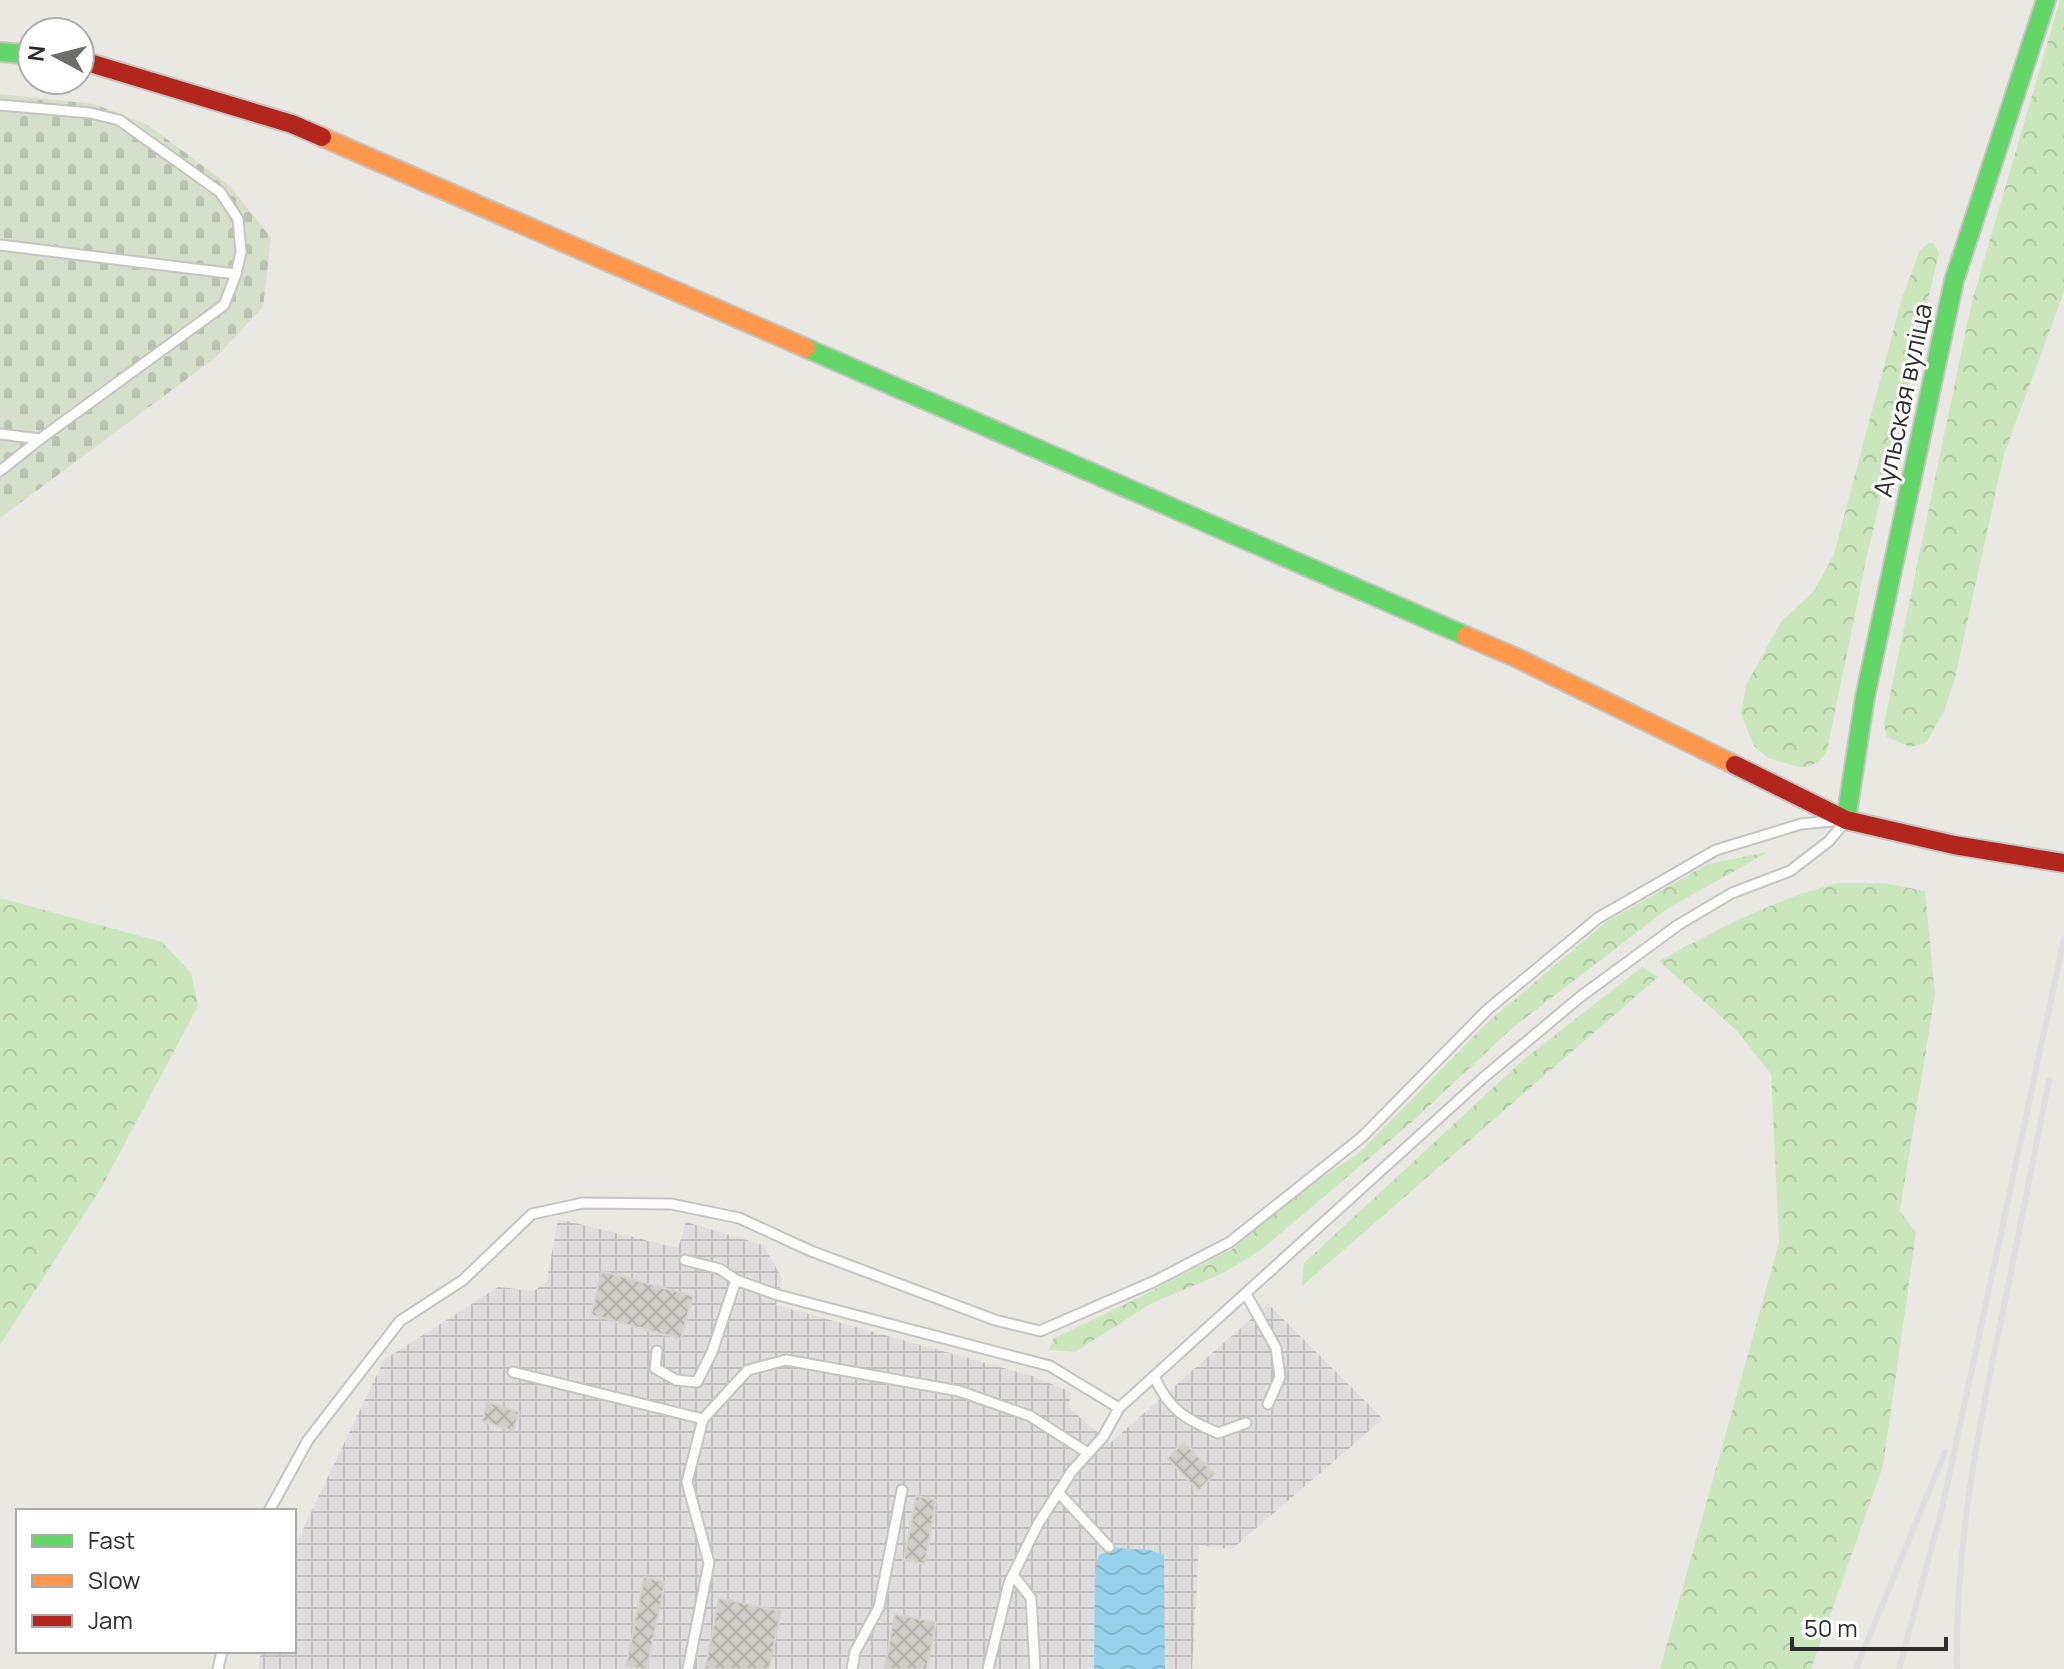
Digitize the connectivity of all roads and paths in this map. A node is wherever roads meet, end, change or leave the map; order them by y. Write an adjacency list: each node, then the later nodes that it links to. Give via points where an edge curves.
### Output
1 (2046, 0): 9 (street, Аульская вуліца, via 1954,281 1865,697)
2 (96, 65): 9 (street, via 292,124 1517,658)
3 (0, 105): 5 (lane, via 90,113 119,120 152,141 220,192 238,219 241,252)
4 (0, 245): 5 (lane)
5 (236, 274): 7 (lane, via 224,305)
6 (0, 434): 7 (lane)
7 (40, 439): 8 (lane)
8 (0, 471)
9 (1846, 820): 10 (street, via 1945,845); 13 (lane, via 1829,841 1790,871 1732,893 1678,925 1580,997); 24 (lane, via 1801,824 1716,850 1598,918 1487,1010 1362,1137 1230,1242 1040,1331 995,1320 811,1251 739,1218 671,1204 583,1203 532,1214 463,1280 400,1321 308,1440)
10 (2064, 863)
11 (685, 1260): 12 (lane, via 720,1269)
12 (736, 1280): 14 (lane, via 697,1382 676,1380 655,1368); 18 (lane, via 1050,1366)
13 (1246, 1294): 16 (lane); 17 (lane, via 1276,1348 1280,1377)
14 (657, 1351)
15 (513, 1372): 19 (lane)
16 (1154, 1376): 18 (lane); 20 (lane, via 1163,1397 1186,1419 1218,1433)
17 (1268, 1404)
18 (1119, 1408): 21 (lane)
19 (703, 1419): 21 (lane, via 748,1370 786,1360 959,1391 1030,1416); 27 (lane, via 687,1482 709,1563)
20 (1246, 1423)
21 (1088, 1453): 23 (lane)
22 (902, 1490): 28 (lane, via 879,1607 855,1652)
23 (1058, 1492): 25 (lane); 26 (lane)
24 (270, 1509)
25 (1109, 1547)
26 (1013, 1575): 29 (lane); 30 (lane, via 1031,1598)
27 (688, 1669)
28 (852, 1669)
29 (988, 1669)
30 (1035, 1669)

